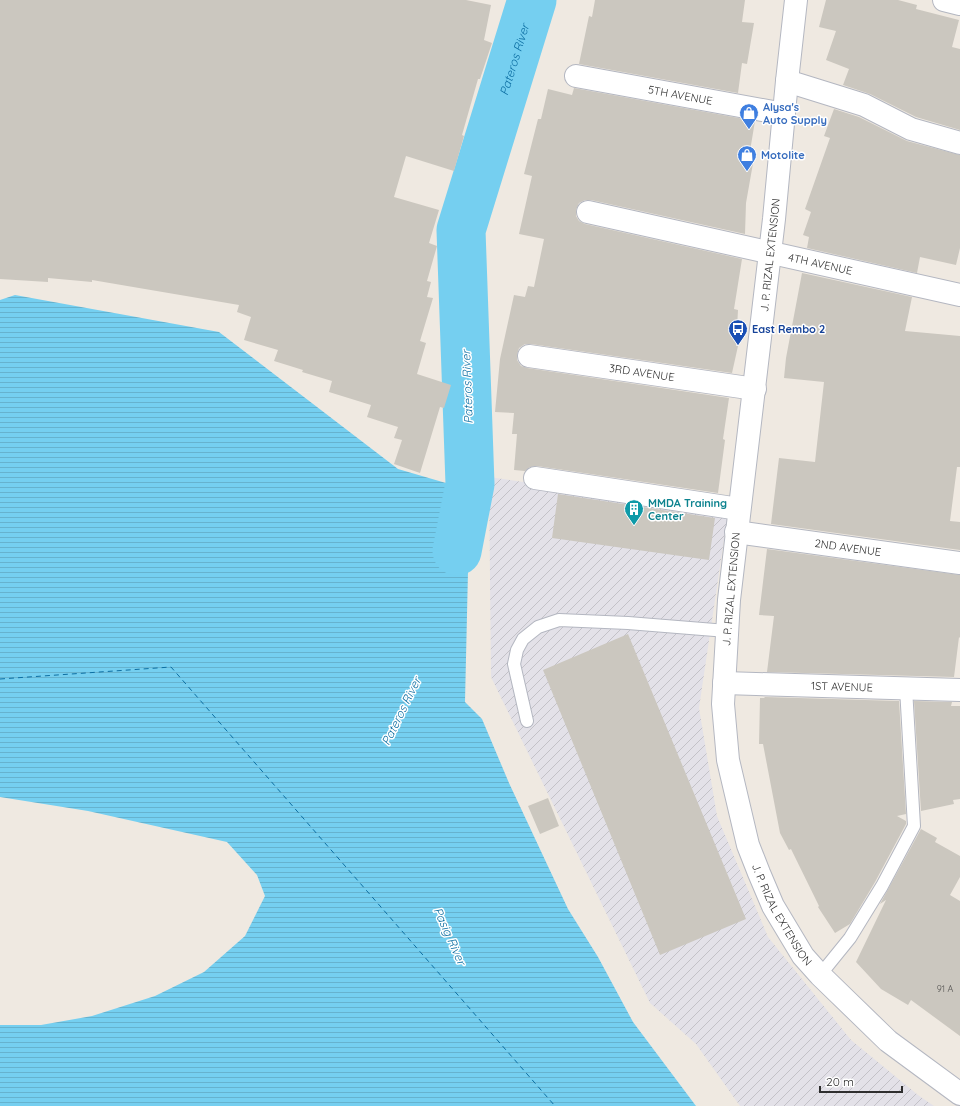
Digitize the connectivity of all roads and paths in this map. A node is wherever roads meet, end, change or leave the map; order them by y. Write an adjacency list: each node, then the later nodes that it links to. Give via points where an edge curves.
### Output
1 (796, 0): 5 (street, J. P. RIZAL EXTENSION)
2 (944, 0): 3 (street)
3 (960, 4)
4 (576, 76): 6 (street, 5TH AVENUE)
5 (787, 81): 6 (street, J. P. RIZAL EXTENSION); 7 (street, via 864,105 912,129)
6 (784, 114): 9 (street, J. P. RIZAL EXTENSION)
7 (960, 144)
8 (588, 212): 9 (street, 4TH AVENUE)
9 (770, 253): 10 (street, 4TH AVENUE); 12 (street, J. P. RIZAL EXTENSION)
10 (960, 295)
11 (529, 356): 12 (street, 3RD AVENUE)
12 (755, 389): 14 (street, J. P. RIZAL EXTENSION)
13 (535, 478): 14 (street)
14 (739, 509): 15 (street, J. P. RIZAL EXTENSION)
15 (736, 532): 16 (street, 2ND AVENUE); 17 (street, J. P. RIZAL EXTENSION)
16 (960, 563)
17 (726, 631): 18 (street, J. P. RIZAL EXTENSION); 21 (lane, via 559,620 538,627 524,639 517,650 514,664)
18 (724, 683): 19 (street, 1ST AVENUE); 22 (street, J. P. RIZAL EXTENSION, via 723,704 728,760 748,845 773,906 803,956)
19 (906, 688): 20 (street, 1ST AVENUE); 22 (lane, via 914,826 850,938)
20 (960, 690)
21 (527, 721)
22 (820, 975): 23 (street, J. P. RIZAL EXTENSION, via 888,1041)
23 (960, 1094)

